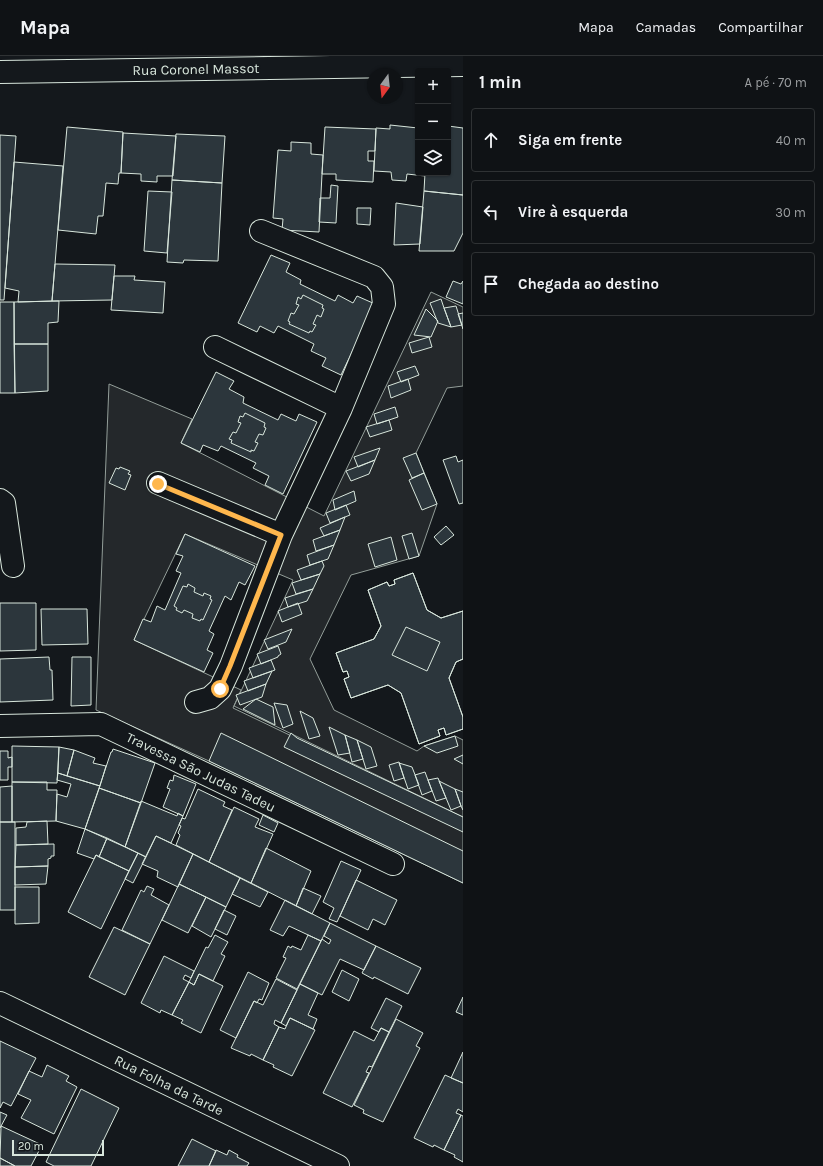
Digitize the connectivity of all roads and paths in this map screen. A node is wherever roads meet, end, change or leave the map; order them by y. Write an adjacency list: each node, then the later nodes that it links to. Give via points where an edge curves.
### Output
1 (463, 65): 2 (street, Rua Coronel Massot)
2 (0, 72)
3 (261, 231): 5 (street, via 374,277 382,287 384,304)
4 (215, 347): 5 (street)
5 (341, 408): 8 (street)
6 (158, 484): 8 (street)
7 (0, 500): 9 (street, via 4,503)
8 (281, 535): 10 (street, via 220,689 210,698)
9 (14, 566)
10 (196, 702)
11 (0, 726): 12 (street, Travessa São Judas Tadeu, via 101,724)
12 (393, 864)
13 (0, 1003): 14 (street, Rua Folha da Tarde)
14 (338, 1166)

